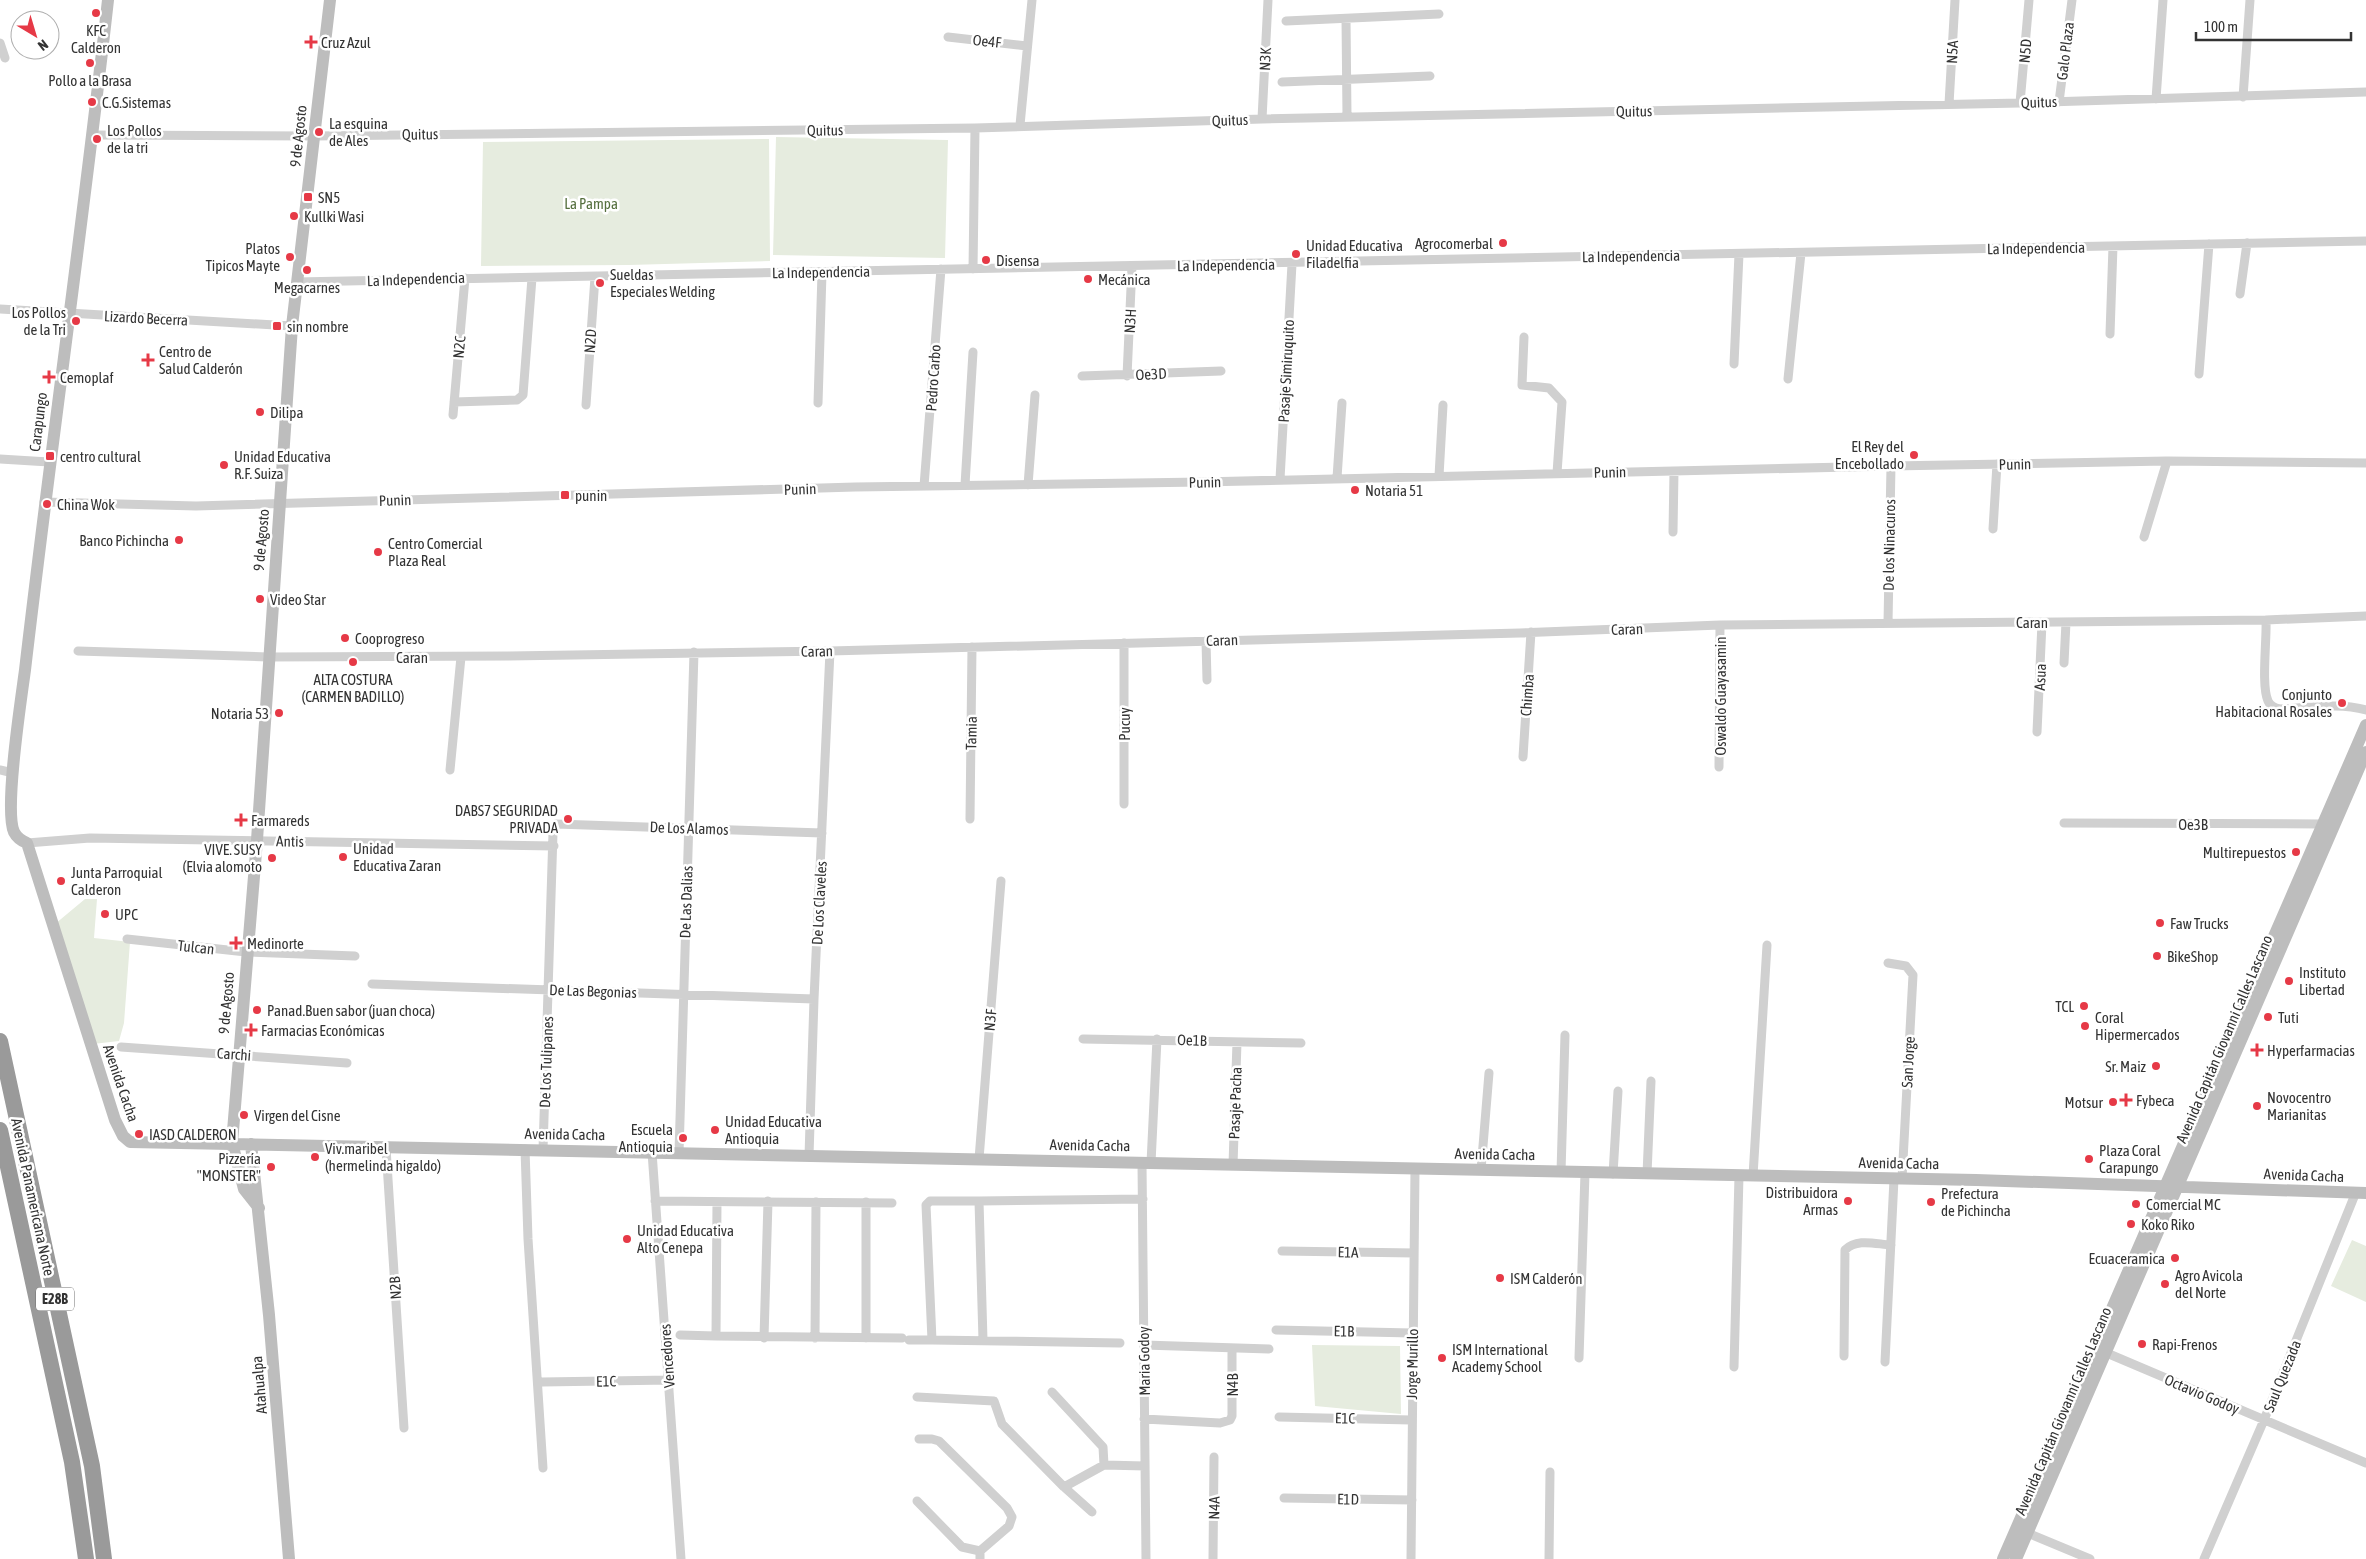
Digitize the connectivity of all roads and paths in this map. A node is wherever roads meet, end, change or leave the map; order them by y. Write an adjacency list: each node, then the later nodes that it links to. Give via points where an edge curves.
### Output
1 (108, 0): 30 (street, Carapungo)
2 (330, 0): 31 (street, 9 de Agosto)
3 (1032, 0): 15 (street)
4 (1268, 0): 27 (street, N3K)
5 (1955, 0): 25 (street, N5A)
6 (2029, 0): 24 (street, N5D)
7 (2072, 0): 23 (street, Galo Plaza)
8 (2163, 0): 22 (street)
9 (2250, 0): 21 (street)
10 (1439, 14): 11 (street)
11 (1346, 19): 12 (street); 18 (street)
12 (1286, 22)
13 (948, 37): 15 (street, Oe4F)
14 (0, 43): 16 (street)
15 (1027, 46): 28 (street)
16 (5, 58)
17 (1430, 76): 18 (street)
18 (1346, 80): 19 (street); 26 (street)
19 (1282, 82)
20 (2366, 92): 21 (street, Quitus)
21 (2243, 96): 22 (street, Quitus)
22 (2156, 99): 23 (street, Quitus)
23 (2059, 102): 24 (street, Quitus)
24 (2020, 103): 25 (street, Quitus)
25 (1948, 104): 26 (street, Quitus)
26 (1347, 116): 27 (street, Quitus)
27 (1262, 119): 28 (street, Quitus)
28 (1020, 126): 29 (street, Quitus)
29 (975, 128): 31 (street, Quitus); 41 (street)
30 (93, 135): 31 (street, Quitus); 49 (street, Carapungo)
31 (314, 136): 46 (street, 9 de Agosto)
32 (2366, 240): 33 (street, La Independencia)
33 (2247, 243): 34 (street, La Independencia); 47 (street)
34 (2209, 244): 35 (street, La Independencia); 56 (street)
35 (2113, 246): 36 (street, La Independencia); 51 (street)
36 (1801, 253): 37 (street, La Independencia); 59 (street)
37 (1739, 254): 38 (street, La Independencia); 54 (street)
38 (1292, 264): 39 (street, La Independencia); 77 (street, Pasaje Simiruquito)
39 (1132, 266): 41 (street, La Independencia); 58 (street, N3H)
40 (941, 269): 41 (street, La Independencia); 42 (street, La Independencia); 80 (street, Pedro Carbo)
41 (974, 269)
42 (822, 273): 43 (street, La Independencia); 62 (street)
43 (595, 277): 45 (street, La Independencia); 64 (street, N2D)
44 (465, 278): 45 (street, La Independencia); 46 (street, La Independencia); 61 (street, N2C)
45 (532, 278): 61 (street, via 521,398)
46 (296, 282): 50 (street, 9 de Agosto)
47 (2240, 294)
48 (0, 309): 49 (street, Lizardo Becerra)
49 (69, 314): 50 (street, Lizardo Becerra); 69 (street, Carapungo)
50 (292, 326): 82 (street, 9 de Agosto)
51 (2110, 334)
52 (1524, 337): 74 (street, via 1522,385 1549,388 1562,402)
53 (973, 352): 78 (street)
54 (1734, 364)
55 (1221, 371): 58 (street, Oe3D)
56 (2199, 374)
57 (1082, 376): 58 (street, Oe3D)
58 (1127, 376)
59 (1788, 378)
60 (1035, 395): 79 (street)
61 (454, 402): 66 (street, N2C)
62 (818, 403)
63 (1342, 403): 76 (street)
64 (586, 404)
65 (1443, 406): 75 (street)
66 (453, 416)
67 (0, 459): 69 (street)
68 (2167, 461): 70 (street, Punin); 71 (street, Punin); 85 (street)
69 (50, 462): 81 (street, Carapungo)
70 (2366, 463)
71 (1997, 464): 72 (street, Punin); 83 (street)
72 (1891, 466): 73 (street, Punin); 90 (street, De los Ninacuros)
73 (1674, 470): 74 (street, Punin); 84 (street)
74 (1557, 473): 75 (street, Punin)
75 (1439, 476): 76 (street, Punin)
76 (1337, 478): 77 (street, Punin)
77 (1280, 479): 79 (street, Punin)
78 (965, 485): 79 (street, Punin); 80 (street, Punin)
79 (1028, 485)
80 (924, 486): 82 (street, Punin)
81 (44, 502): 82 (street, Punin, via 196,506); 111 (street, Carapungo)
82 (280, 504): 99 (street, 9 de Agosto)
83 (1993, 529)
84 (1672, 532)
85 (2144, 537)
86 (2366, 616): 87 (street, Caran)
87 (2266, 620): 89 (street, Caran); 103 (street, via 2265,689 2273,708 2327,705)
88 (2042, 622): 89 (street, Caran); 90 (street, Caran); 105 (street, Asua)
89 (2066, 622): 101 (street)
90 (1888, 623): 91 (street, Caran)
91 (1720, 625): 92 (street, Caran); 108 (street, Oswaldo Guayasamin)
92 (1531, 632): 93 (street, Caran); 107 (street, Chimba)
93 (1206, 641): 94 (street, Caran); 102 (street)
94 (1124, 643): 95 (street, Caran); 112 (street, Pucuy)
95 (972, 647): 97 (street, Caran); 113 (street, Tamia)
96 (78, 651): 99 (street, Caran)
97 (830, 651): 98 (street, Caran); 118 (street, De Los Claveles)
98 (694, 652): 100 (street, Caran); 117 (street, De Las Dalias)
99 (268, 657): 100 (street, Caran); 119 (street, 9 de Agosto)
100 (461, 657): 110 (street)
101 (2064, 663)
102 (1207, 680)
103 (2366, 710)
104 (2366, 725): 116 (street, Avenida Capitán Giovanni Calles Lascano)
105 (2037, 732)
106 (2366, 752): 166 (street, Avenida Capitán Giovanni Calles Lascano)
107 (1523, 757)
108 (1719, 767)
109 (0, 770): 111 (street)
110 (450, 770)
111 (13, 773): 120 (street, Carapungo, via 13,830 19,839)
112 (1124, 804)
113 (970, 819)
114 (2064, 823): 116 (street, Oe3B)
115 (556, 824): 117 (street, De Los Alamos); 121 (street, De Los Tulipanes)
116 (2322, 824): 165 (street, Avenida Capitán Giovanni Calles Lascano)
117 (688, 828): 118 (street, De Los Alamos); 130 (street, De Las Dalias)
118 (822, 833): 131 (street, De Los Claveles)
119 (257, 840): 120 (street, Antis, via 90,838); 121 (street, Antis); 125 (street, 9 de Agosto)
120 (27, 843): 145 (street, Avenida Cacha, via 115,1120 123,1136 134,1143)
121 (554, 846): 129 (street, De Los Tulipanes)
122 (1001, 882): 153 (street, N3F)
123 (127, 939): 125 (street, Tulcan)
124 (1767, 944): 163 (street)
125 (246, 952): 126 (street, Tulcan); 139 (street, 9 de Agosto)
126 (355, 956)
127 (1888, 963): 164 (street, San Jorge, via 1906,966 1913,976)
128 (372, 984): 129 (street, De Las Begonias)
129 (548, 989): 130 (street, De Las Begonias); 149 (street, De Los Tulipanes)
130 (683, 995): 131 (street, De Las Begonias); 151 (street, De Las Dalias)
131 (814, 999): 152 (street, De Los Claveles)
132 (1565, 1036): 158 (street)
133 (1083, 1038): 134 (street, Oe1B)
134 (1157, 1039): 136 (street, Oe1B); 154 (street, Maria Godoy)
135 (0, 1040): 222 (highway, Avenida Panamericana Norte / E28B, via 92,1466)
136 (1237, 1042): 137 (street, Oe1B); 155 (street, Pasaje Pacha)
137 (1301, 1043)
138 (121, 1048): 139 (street, Carchi)
139 (238, 1054): 140 (street, Carchi); 145 (street, 9 de Agosto)
140 (348, 1062)
141 (1489, 1073): 157 (street)
142 (1651, 1081): 161 (street)
143 (1618, 1091): 160 (street)
144 (0, 1130): 221 (highway, Avenida Panamericana Norte / E28B, via 72,1462)
145 (232, 1143): 146 (street, Avenida Cacha); 176 (street, via 244,1189)
146 (251, 1144): 147 (street, Avenida Cacha); 176 (street, Atahualpa)
147 (386, 1148): 148 (street, Avenida Cacha); 206 (street, N2B)
148 (525, 1149): 149 (street, Avenida Cacha); 212 (street)
149 (543, 1150): 150 (street, Avenida Cacha)
150 (652, 1152): 151 (street, Avenida Cacha); 171 (street, Vencedores)
151 (679, 1153): 152 (street, Avenida Cacha)
152 (809, 1156): 153 (street, Avenida Cacha)
153 (979, 1159): 154 (street, Avenida Cacha)
154 (1146, 1163): 155 (street, Avenida Cacha); 168 (street, Maria Godoy)
155 (1233, 1165): 156 (street, Avenida Cacha)
156 (1415, 1169): 157 (street, Avenida Cacha); 179 (street, Jorge Murillo)
157 (1481, 1170): 158 (street, Avenida Cacha)
158 (1561, 1172): 159 (street, Avenida Cacha)
159 (1586, 1173): 160 (street, Avenida Cacha); 195 (street)
160 (1613, 1174): 161 (street, Avenida Cacha)
161 (1647, 1174): 162 (street, Avenida Cacha)
162 (1738, 1176): 163 (street, Avenida Cacha); 197 (street)
163 (1753, 1176): 164 (street, Avenida Cacha)
164 (1898, 1179): 165 (street, Avenida Cacha); 177 (street, San Jorge)
165 (2164, 1185): 166 (street, Avenida Cacha); 193 (street, Avenida Capitán Giovanni Calles Lascano)
166 (2178, 1187): 167 (street, Avenida Cacha); 193 (street, Avenida Capitán Giovanni Calles Lascano)
167 (2361, 1193): 205 (street, Saul Quezada)
168 (1142, 1199): 170 (street); 190 (street, Maria Godoy)
169 (768, 1201): 172 (street); 173 (street); 184 (street)
170 (979, 1201): 187 (street, via 930,1201 926,1204); 188 (street)
171 (655, 1202): 172 (street); 198 (street, Vencedores)
172 (717, 1202): 183 (street)
173 (816, 1202): 174 (street); 185 (street)
174 (866, 1202): 175 (street); 186 (street)
175 (892, 1202)
176 (259, 1208): 223 (street, Atahualpa)
177 (1891, 1245): 194 (street, via 1857,1242 1845,1250); 196 (street, San Jorge)
178 (1282, 1251): 179 (street, E1A)
179 (1414, 1253): 181 (street, Jorge Murillo)
180 (1276, 1330): 181 (street, E1B)
181 (1412, 1333): 204 (street, Jorge Murillo)
182 (680, 1336): 183 (street)
183 (716, 1336): 184 (street)
184 (764, 1338): 185 (street)
185 (815, 1338): 186 (street)
186 (866, 1338): 187 (street)
187 (932, 1340): 188 (street)
188 (983, 1340): 189 (street)
189 (1120, 1343)
190 (1144, 1345): 191 (street); 203 (street, Maria Godoy)
191 (1232, 1349): 192 (street); 203 (street, N4B, via 1230,1420 1220,1423)
192 (1268, 1349)
193 (2100, 1350): 205 (street, Octavio Godoy); 219 (street)
194 (1844, 1356)
195 (1580, 1358)
196 (1885, 1362)
197 (1734, 1367)
198 (670, 1380): 199 (street, E1C); 224 (street, Vencedores)
199 (542, 1382)
200 (1052, 1392): 210 (street, via 1103,1447)
201 (917, 1397): 214 (street, via 994,1400 1000,1423)
202 (1279, 1417): 204 (street, E1C)
203 (1144, 1419): 211 (street, Maria Godoy)
204 (1411, 1420): 216 (street, Jorge Murillo)
205 (2264, 1420): 209 (street, Octavio Godoy); 232 (street, Saul Quezada)
206 (404, 1428)
207 (919, 1439): 220 (street, via 939,1442 1007,1508 1012,1517 1009,1526)
208 (1214, 1457): 226 (street, N4A)
209 (2366, 1463)
210 (1104, 1465): 211 (street); 214 (street)
211 (1145, 1466): 225 (street, Maria Godoy)
212 (543, 1468)
213 (1550, 1472): 228 (street)
214 (1064, 1487): 218 (street)
215 (1284, 1498): 216 (street, E1D)
216 (1412, 1500): 227 (street, Jorge Murillo)
217 (917, 1501): 220 (street, via 962,1547)
218 (1092, 1512)
219 (2022, 1531): 229 (street); 230 (street, Avenida Capitán Giovanni Calles Lascano); 231 (street)
220 (980, 1555)
221 (86, 1559)
222 (104, 1559)
223 (289, 1559)
224 (681, 1559)
225 (1146, 1559)
226 (1213, 1559)
227 (1411, 1559)
228 (1549, 1559)
229 (2003, 1559)
230 (2016, 1559)
231 (2090, 1559)
232 (2204, 1559)

